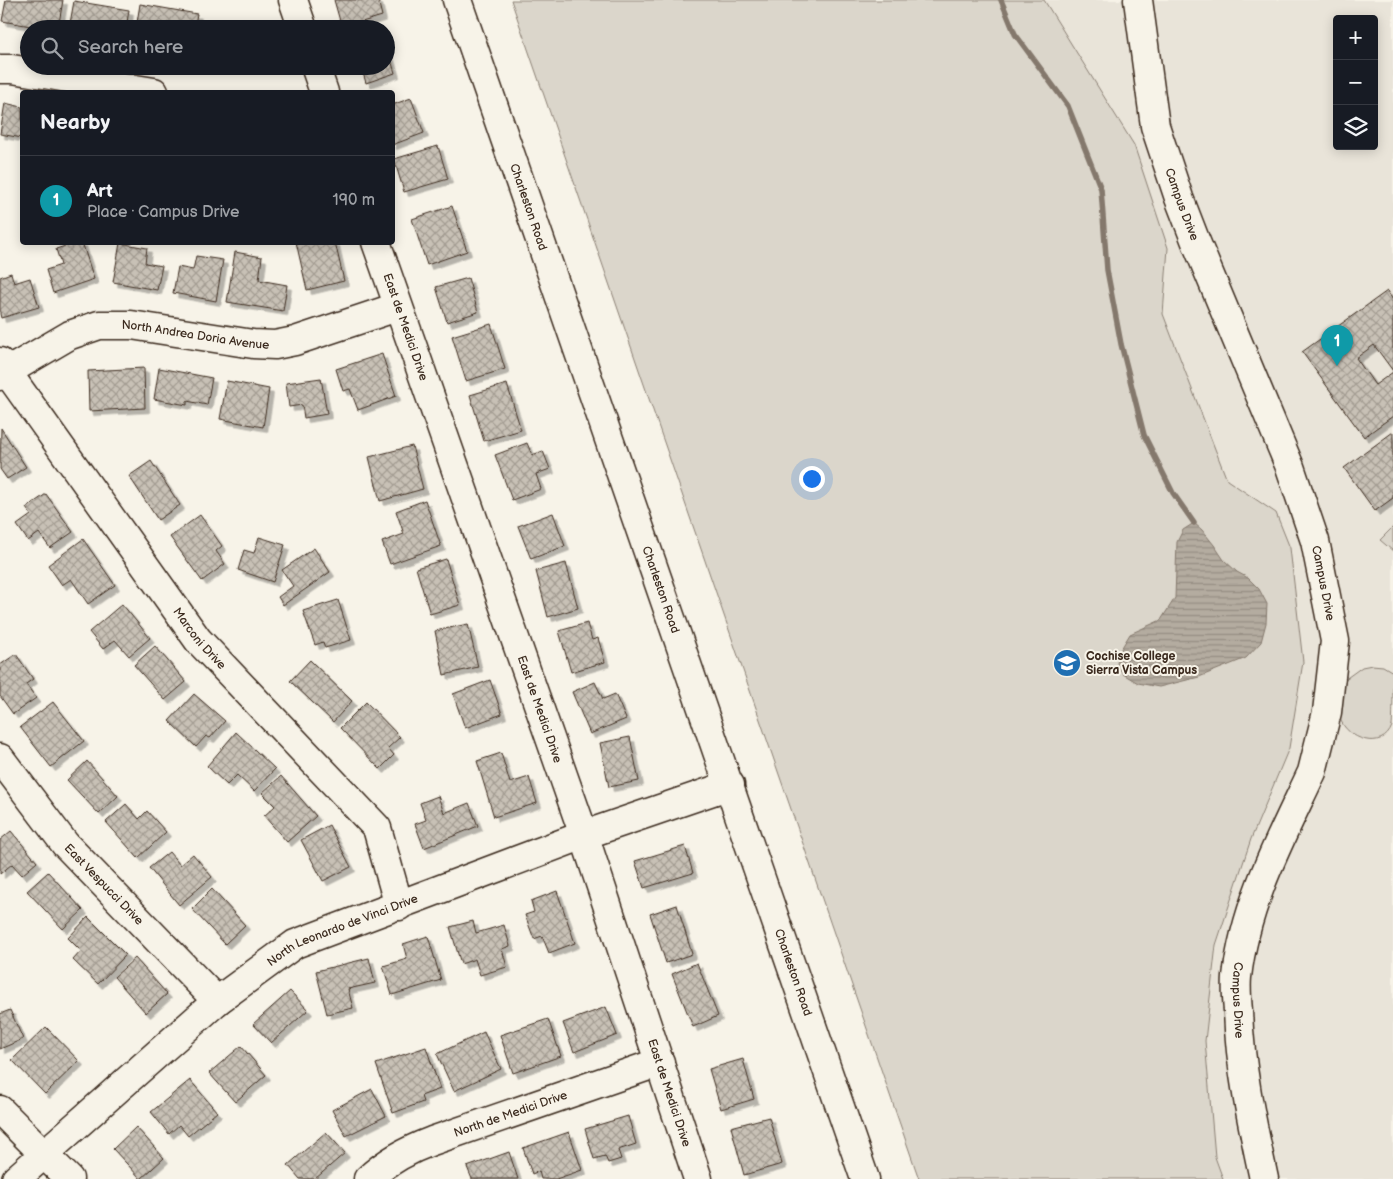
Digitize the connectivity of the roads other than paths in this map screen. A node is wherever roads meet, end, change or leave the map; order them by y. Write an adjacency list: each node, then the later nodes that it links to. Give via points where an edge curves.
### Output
1 (293, 0): 4 (street)
2 (457, 0): 13 (street, Charleston Road)
3 (1138, 0): 25 (street, Campus Drive, via 1155,126 1189,224 1290,467 1315,541 1335,640 1328,712 1318,754 1256,896 1236,978 1245,1087)
4 (300, 20)
5 (0, 69): 6 (street)
6 (20, 69)
7 (53, 75): 8 (street)
8 (142, 90)
9 (377, 245): 10 (street, East de Medici Drive)
10 (398, 306): 11 (street, North Andrea Doria Avenue, via 275,345 132,325 99,325 70,335); 14 (street, East de Medici Drive)
11 (2, 370): 15 (street, Marconi Drive, via 198,640 377,828)
12 (0, 758): 16 (street, East Vespucci Drive, via 65,844)
13 (730, 785): 14 (street, North Leonardo de Vinci Drive); 24 (street, Charleston Road)
14 (584, 835): 15 (street, North Leonardo de Vinci Drive); 17 (street, East de Medici Drive)
15 (399, 906): 16 (street, North Leonardo de Vinci Drive, via 295,944)
16 (217, 1001): 19 (street, North Leonardo de Vinci Drive)
17 (660, 1062): 22 (street, North de Medici Drive, via 424,1144 383,1165); 23 (street, East de Medici Drive)
18 (0, 1110): 19 (street)
19 (43, 1154): 20 (street, North Leonardo de Vinci Drive); 21 (street)
20 (16, 1179)
21 (69, 1179)
22 (368, 1179)
23 (698, 1179)
24 (865, 1179)
25 (1264, 1179)

